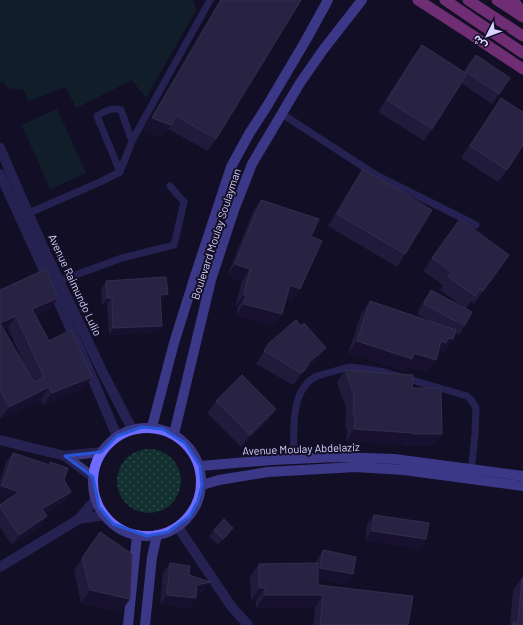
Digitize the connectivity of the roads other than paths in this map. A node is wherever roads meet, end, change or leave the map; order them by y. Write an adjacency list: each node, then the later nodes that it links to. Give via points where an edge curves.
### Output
1 (210, 0): 15 (lane)
2 (328, 0): 23 (main road, Boulevard Moulay Soulayman, via 231,167 174,343)
3 (362, 0): 14 (main road, Boulevard Moulay Soulayman, via 323,50)
4 (418, 0): 13 (highway)
5 (445, 0): 12 (highway)
6 (468, 0): 11 (highway)
7 (497, 0): 10 (highway)
8 (513, 0): 9 (highway)
9 (523, 13)
10 (523, 18)
11 (523, 36)
12 (523, 54)
13 (523, 69)
14 (282, 114): 21 (lane, via 376,175); 25 (main road, Boulevard Moulay Soulayman, via 252,164 234,210 211,280)
15 (132, 142): 17 (lane); 17 (lane, via 121,110 115,108 97,116)
16 (0, 148): 20 (street, Avenue Raimundo Lulio)
17 (120, 172): 20 (lane)
18 (0, 174): 26 (street, Avenue Raimundo Lulio)
19 (170, 186): 22 (lane, via 184,202 174,244 122,258)
20 (29, 213): 22 (street, Avenue Raimundo Lulio)
21 (476, 225)
22 (59, 281): 24 (street, Avenue Raimundo Lulio)
23 (152, 427): 24 (main road); 25 (main road)
24 (132, 429): 26 (main road)
25 (174, 434): 31 (main road, via 190,448)
26 (117, 436): 28 (main road)
27 (0, 440): 29 (street)
28 (101, 452): 29 (street); 34 (main road)
29 (65, 456): 34 (street)
30 (294, 459): 31 (main road, Avenue Moulay Abdelaziz); 32 (main road, Avenue Moulay Abdelaziz, via 394,460); 32 (lane, via 294,428 300,392 312,378 349,367 384,372 467,396 476,408)
31 (200, 466): 35 (main road)
32 (471, 474): 33 (main road, Avenue Moulay Abdelaziz); 35 (main road, Avenue Moulay Abdelaziz, via 348,468 268,472); 36 (main road, Avenue Moulay Abdelaziz)
33 (523, 476)
34 (93, 477): 37 (main road)
35 (202, 485): 40 (main road, via 196,506)
36 (523, 486)
37 (96, 499): 38 (main road); 39 (street)
38 (104, 515): 39 (street); 41 (main road, via 114,524)
39 (79, 519): 43 (street)
40 (178, 527): 42 (main road); 46 (street, via 230,606)
41 (137, 535): 42 (main road); 44 (main road)
42 (157, 535): 45 (main road, via 152,557)
43 (0, 567)
44 (128, 625)
45 (145, 625)
46 (248, 625)

